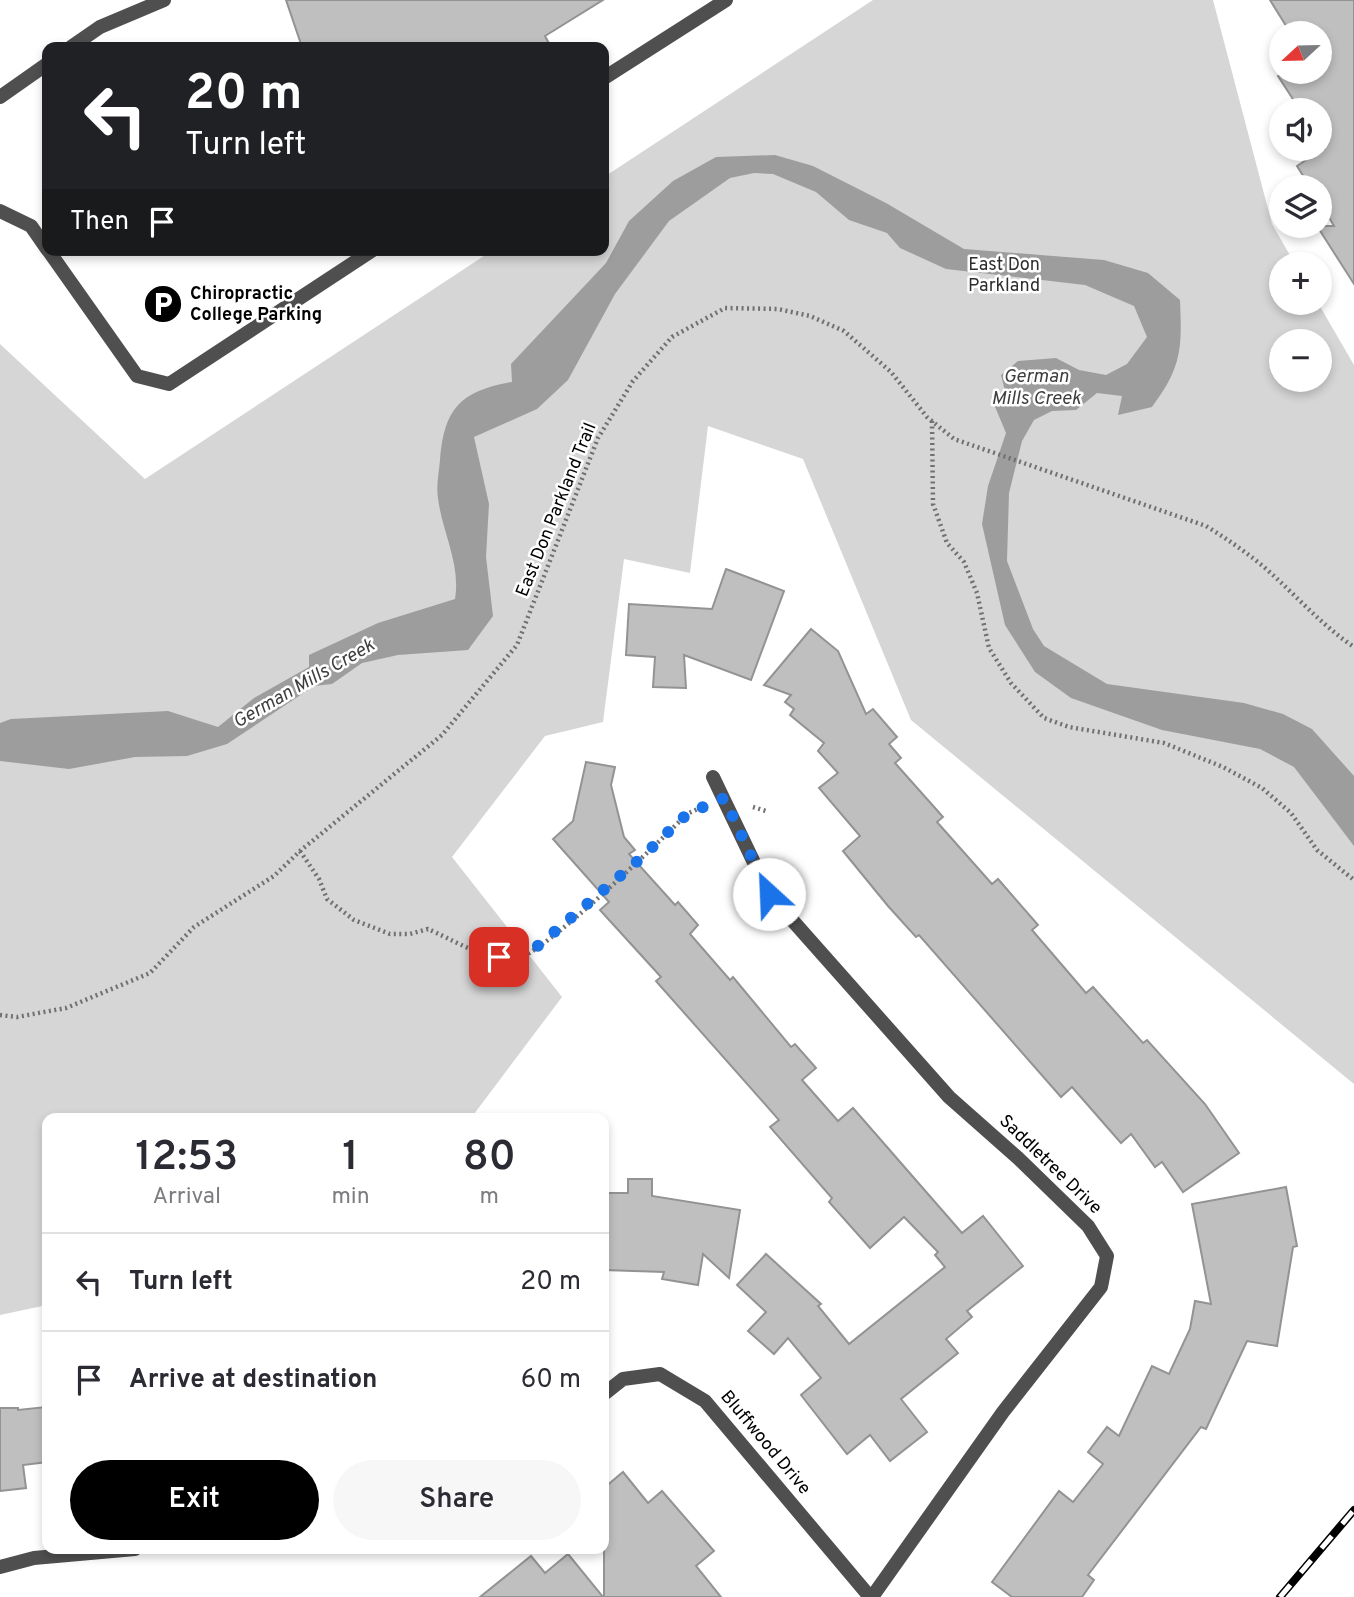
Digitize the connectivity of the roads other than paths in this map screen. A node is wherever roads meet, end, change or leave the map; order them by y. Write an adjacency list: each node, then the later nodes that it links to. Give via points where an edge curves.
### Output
1 (164, 0): 3 (street, via 100,27)
2 (726, 0): 5 (street)
3 (78, 42)
4 (42, 68): 6 (street)
5 (609, 75)
6 (0, 97)
7 (0, 211): 8 (street, via 31,226)
8 (42, 242)
9 (52, 256): 10 (street, via 137,376 169,384)
10 (364, 256)
11 (713, 777): 15 (street, Saddletree Drive, via 769,894 949,1097 1088,1226 1107,1256 1101,1287 1003,1412)
12 (609, 1390): 15 (street, Bluffwood Drive, via 623,1379 660,1374 705,1401)
13 (79, 1554): 14 (street)
14 (0, 1567)
15 (871, 1597)

